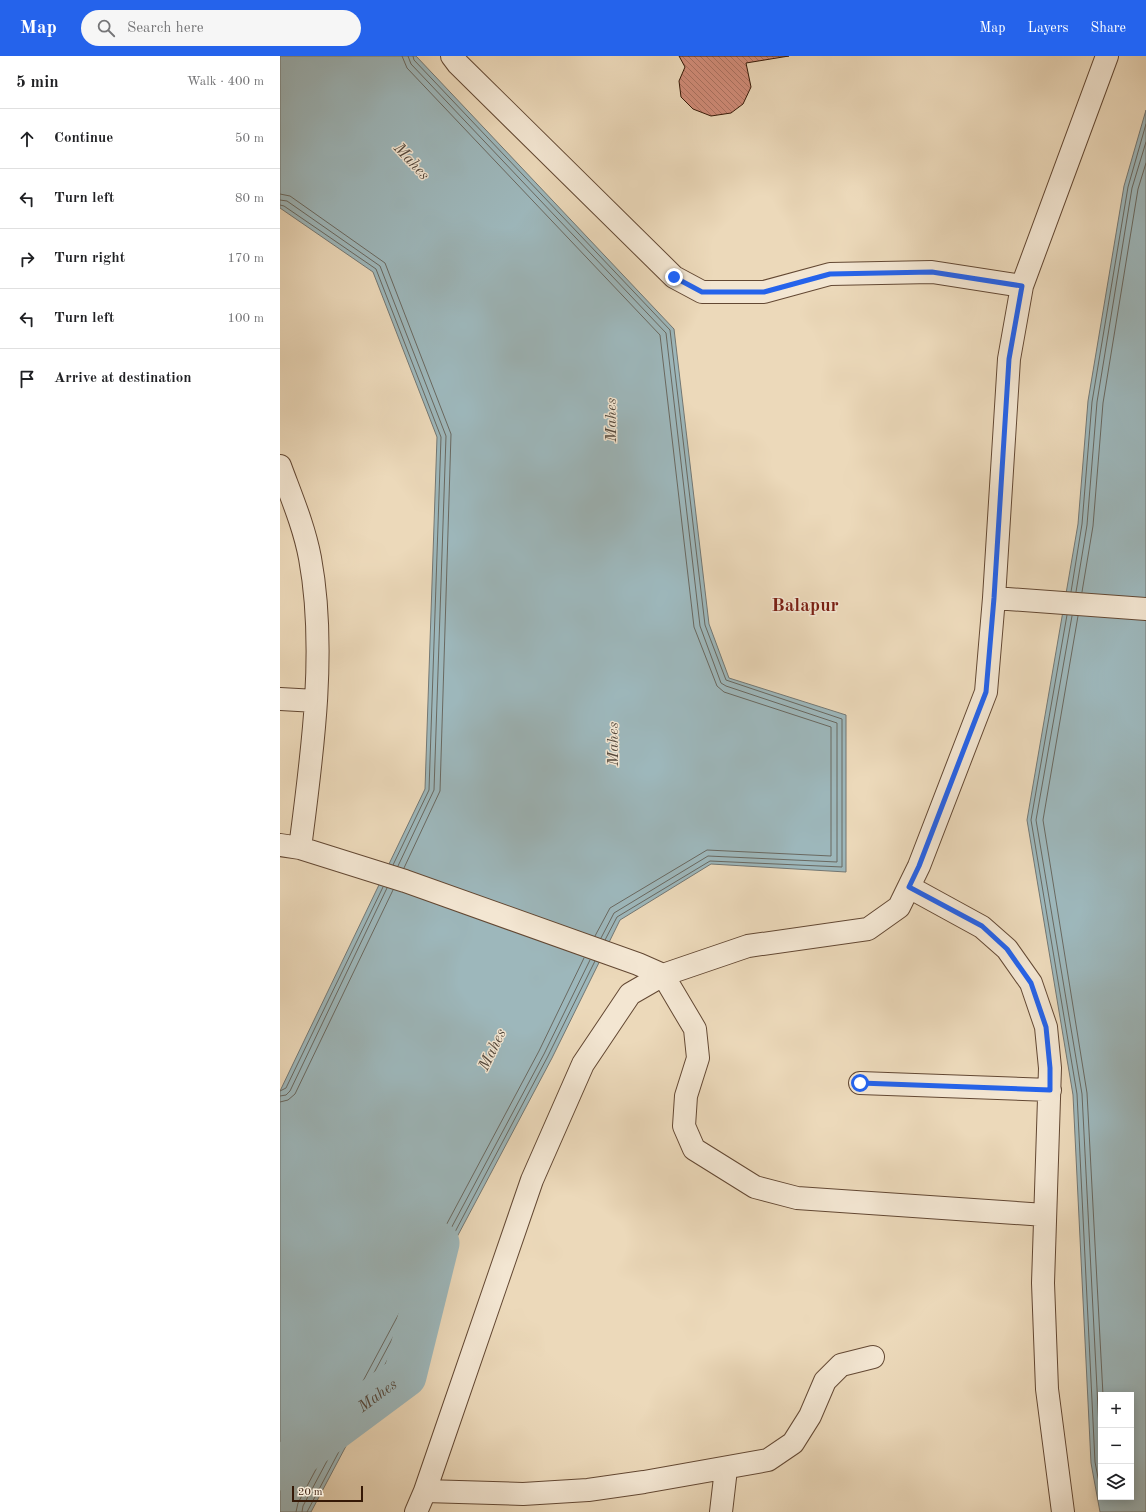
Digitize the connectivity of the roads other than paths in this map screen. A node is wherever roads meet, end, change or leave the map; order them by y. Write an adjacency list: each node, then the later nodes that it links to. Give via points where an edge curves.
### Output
1 (452, 56): 3 (street, via 674,277 702,292 764,292 830,274 924,272)
2 (1108, 56): 3 (street)
3 (1022, 286): 5 (street, via 1009,359)
4 (280, 466): 8 (street, via 296,508 313,574)
5 (994, 598): 6 (street); 10 (street, via 986,692)
6 (1146, 609)
7 (280, 699): 8 (street)
8 (316, 701): 9 (street, via 311,757)
9 (290, 846): 11 (street, via 405,881)
10 (909, 887): 11 (street, via 899,907 868,928 748,946); 13 (street, via 982,926 1007,949 1031,983 1046,1027)
11 (662, 975): 14 (street, via 695,1029 698,1058 686,1096 684,1126 694,1150 755,1186 797,1198); 17 (street, via 630,994 583,1064 532,1180)
12 (860, 1083): 13 (street)
13 (1050, 1090): 14 (street)
14 (1046, 1215): 20 (street, via 1043,1283 1047,1389)
15 (874, 1357): 16 (street, via 841,1365 825,1381 810,1416 793,1443 768,1460)
16 (726, 1468): 17 (street, via 588,1490 523,1494); 19 (street)
17 (425, 1491): 18 (street)
18 (416, 1512)
19 (721, 1512)
20 (1063, 1512)

